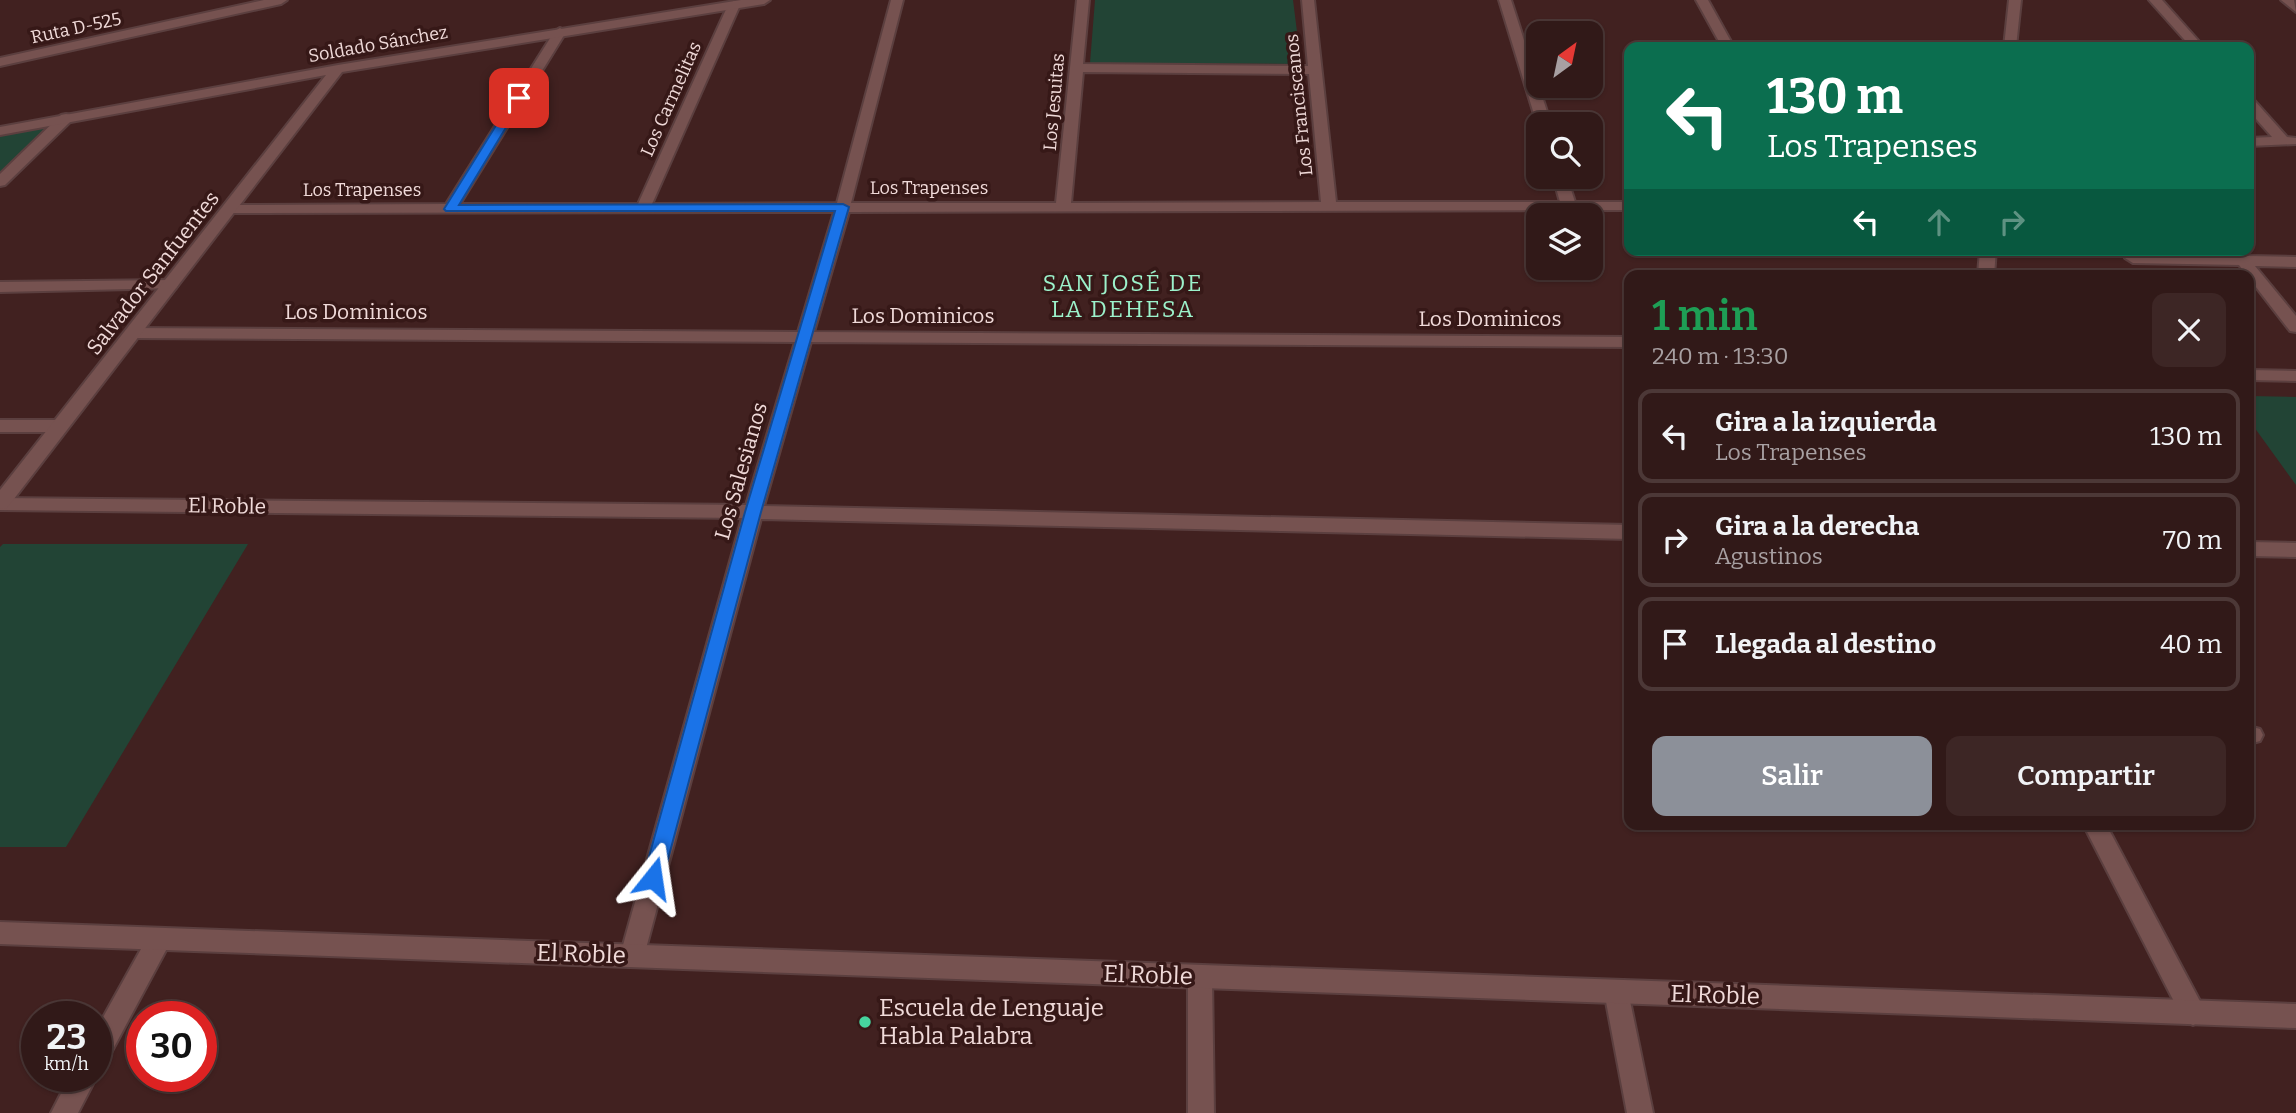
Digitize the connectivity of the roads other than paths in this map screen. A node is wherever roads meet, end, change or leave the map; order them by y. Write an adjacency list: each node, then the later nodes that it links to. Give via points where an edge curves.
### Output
1 (281, 0): 17 (street, Ruta D-525)
2 (764, 0): 11 (street, Soldado Sánchez)
3 (897, 0): 32 (street, Los Salesianos)
4 (1083, 0): 18 (street, Los Jesuitas)
5 (1308, 0): 20 (street, Los Franciscanos)
6 (1505, 0): 22 (street)
7 (1702, 0): 14 (street)
8 (2015, 0): 15 (street)
9 (2155, 0): 16 (street)
10 (2287, 0): 12 (street)
11 (734, 5): 13 (street, Soldado Sánchez); 34 (street, Los Carmelitas)
12 (2296, 8)
13 (560, 32): 19 (street, Soldado Sánchez); 36 (street)
14 (1725, 42)
15 (2011, 42)
16 (2193, 42)
17 (0, 62)
18 (1077, 68): 20 (street); 33 (street, Los Jesuitas)
19 (338, 69): 23 (street, Soldado Sánchez); 35 (street, Salvador Sanfuentes)
20 (1315, 70): 28 (street, Los Franciscanos)
21 (2254, 108): 25 (street)
22 (1540, 112)
23 (66, 117): 24 (street, Soldado Sánchez); 27 (street)
24 (0, 131)
25 (2290, 141): 26 (street)
26 (2254, 142)
27 (1, 180)
28 (1329, 206): 29 (street, Los Trapenses); 33 (street, Los Trapenses)
29 (1526, 206)
30 (1603, 206): 31 (street, Los Trapenses)
31 (1624, 206)
32 (843, 207): 33 (street, Los Trapenses); 34 (street, Los Trapenses); 46 (street, Los Salesianos)
33 (1063, 207)
34 (643, 208): 36 (street, Los Trapenses)
35 (229, 209): 36 (street, Los Trapenses); 42 (street, Salvador Sanfuentes)
36 (450, 209)
37 (2239, 256): 38 (street); 39 (street); 40 (street)
38 (2133, 258)
39 (2296, 262)
40 (2250, 270)
41 (2254, 275): 44 (street)
42 (170, 285): 43 (street); 45 (street, Salvador Sanfuentes)
43 (0, 287)
44 (2296, 327)
45 (132, 333): 46 (street, Los Dominicos); 51 (street, Salvador Sanfuentes)
46 (803, 339): 47 (street, Los Dominicos); 53 (street, Los Salesianos)
47 (1624, 342)
48 (2254, 375): 49 (street)
49 (2296, 376)
50 (0, 426): 51 (street)
51 (60, 426): 52 (street, Salvador Sanfuentes)
52 (0, 503): 53 (street, El Roble)
53 (753, 512): 54 (street, El Roble); 60 (street, Los Salesianos)
54 (1624, 531)
55 (2254, 549): 56 (street)
56 (2296, 550)
57 (2097, 830): 63 (street)
58 (0, 933): 59 (street, El Roble)
59 (160, 939): 60 (street, El Roble); 65 (street)
60 (632, 956): 61 (street, El Roble)
61 (1200, 976): 62 (street, El Roble); 68 (street)
62 (1616, 992): 63 (street, El Roble); 69 (street)
63 (2193, 1013): 64 (street, El Roble)
64 (2296, 1016)
65 (112, 1026)
66 (75, 1092): 67 (street)
67 (64, 1113)
68 (1201, 1113)
69 (1640, 1113)

